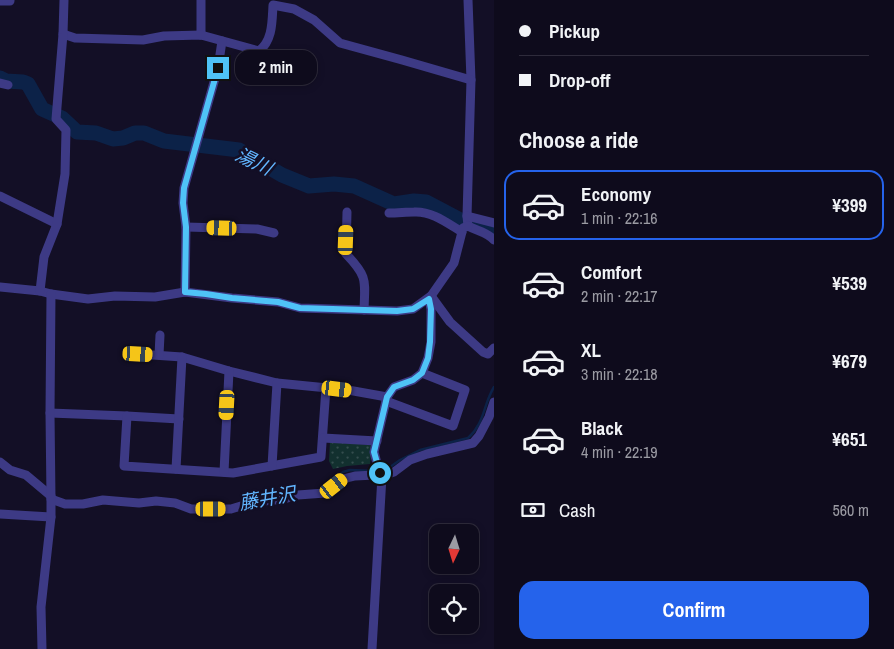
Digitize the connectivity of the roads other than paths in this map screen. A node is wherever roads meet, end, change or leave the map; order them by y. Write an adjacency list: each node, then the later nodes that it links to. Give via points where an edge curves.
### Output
1 (10, 0): 5 (street)
2 (64, 0): 6 (street)
3 (201, 0): 7 (street)
4 (468, 0): 9 (street)
5 (0, 1)
6 (63, 34): 7 (street, via 75,38 142,40); 15 (street, via 56,119 66,130 66,154)
7 (201, 35): 8 (street)
8 (222, 41): 9 (street, via 259,52 265,47 271,29 273,4 294,9 314,20 340,43); 16 (street, via 218,68 184,188)
9 (470, 80): 13 (street)
10 (0, 196): 15 (street)
11 (347, 212): 25 (street, via 346,254 364,279)
12 (389, 213): 17 (street, via 415,211)
13 (466, 216): 14 (street); 17 (street)
14 (494, 223)
15 (57, 224): 21 (street, via 44,257)
16 (186, 227): 18 (street, via 257,229); 22 (street)
17 (465, 229): 19 (street, via 487,234); 24 (street, via 454,263)
18 (274, 233)
19 (494, 240)
20 (0, 287): 21 (street)
21 (40, 291): 23 (street)
22 (185, 292): 23 (street, via 155,297 88,299); 25 (street, via 278,302 300,308)
23 (51, 294): 37 (street)
24 (430, 297): 25 (street, via 413,309); 27 (street, via 450,322 483,352 488,354); 32 (street, via 430,342)
25 (364, 310)
26 (160, 336): 29 (street)
27 (494, 348)
28 (138, 354): 29 (street)
29 (159, 355): 30 (street)
30 (182, 357): 31 (street); 39 (street)
31 (229, 371): 33 (street); 45 (street)
32 (422, 373): 35 (street, via 394,387); 35 (street, via 465,390 453,426)
33 (277, 383): 34 (street); 43 (street)
34 (326, 388): 35 (street); 40 (street)
35 (386, 399): 41 (street)
36 (494, 402): 46 (street, via 489,417 473,442 410,460 394,472)
37 (50, 413): 38 (street); 47 (street)
38 (127, 416): 39 (street); 44 (street, via 124,466)
39 (179, 419): 44 (street)
40 (322, 438): 41 (street); 43 (street, via 321,457)
41 (377, 441): 46 (street, via 374,452)
42 (0, 462): 47 (street, via 10,470 26,475)
43 (272, 466): 45 (street)
44 (176, 469): 45 (street)
45 (224, 472)
46 (380, 472): 47 (street, via 343,479 325,493 254,502 231,509 191,508 156,501 103,500 65,504); 51 (street)
47 (51, 497): 49 (street)
48 (0, 514): 49 (street)
49 (51, 517): 50 (street, via 41,607)
50 (42, 649)
51 (372, 649)

